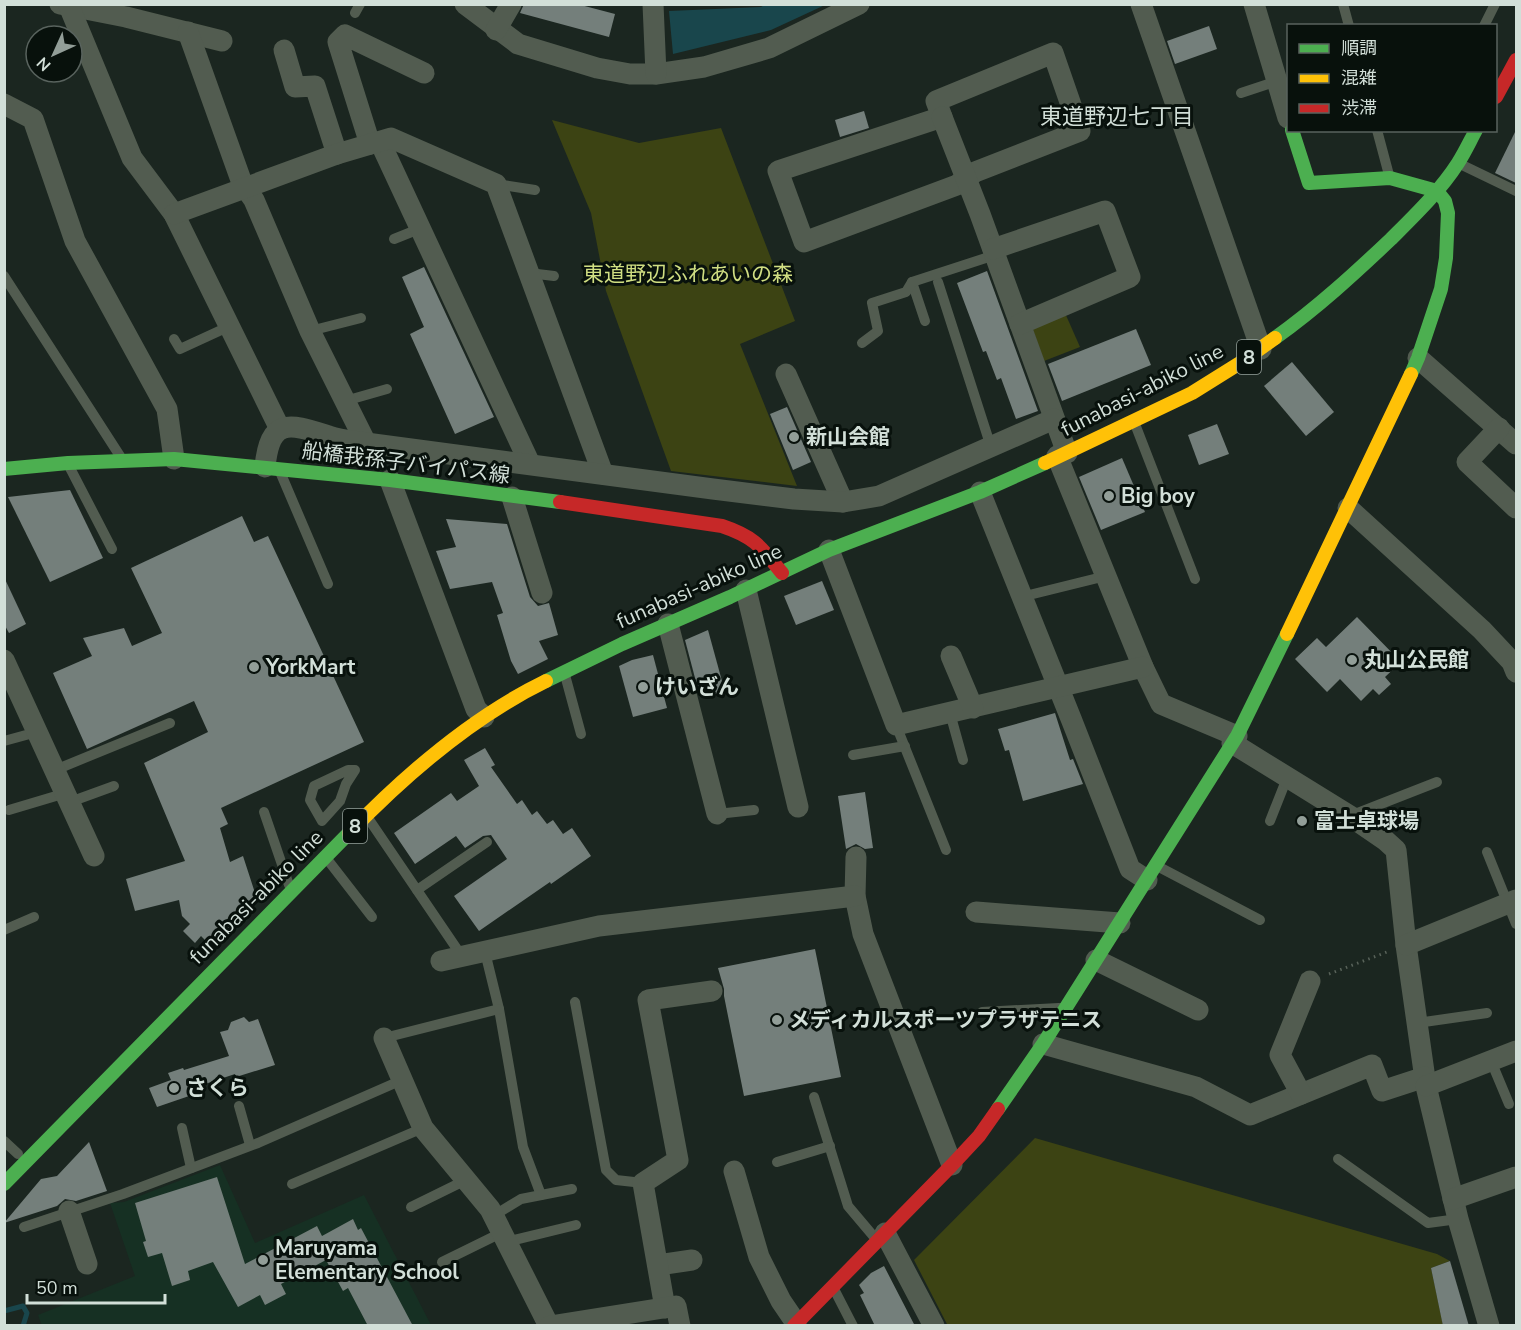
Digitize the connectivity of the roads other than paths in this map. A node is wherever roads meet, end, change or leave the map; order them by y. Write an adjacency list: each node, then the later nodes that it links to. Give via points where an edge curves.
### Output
1 (465, 4): 12 (street)
2 (511, 4): 12 (street)
3 (653, 4): 18 (street)
4 (859, 4): 18 (street, via 769,48 704,67)
5 (1140, 4): 54 (street)
6 (1254, 4): 19 (street)
7 (1343, 4): 10 (lane)
8 (1495, 4): 11 (lane)
9 (65, 5): 13 (street); 38 (street, via 132,158)
10 (1348, 24)
11 (1485, 24)
12 (496, 30): 18 (street, via 518,44 597,68)
13 (188, 33): 14 (street); 34 (street)
14 (222, 41)
15 (284, 50): 29 (street, via 296,87 315,86)
16 (1516, 60): 21 (street)
17 (424, 73): 28 (street, via 345,35 338,42)
18 (656, 74)
19 (1277, 81): 20 (lane); 23 (street)
20 (1241, 93)
21 (1497, 95)
22 (4, 104): 67 (street, via 33,119 75,241 167,410)
23 (1287, 115)
24 (942, 117): 31 (street); 31 (street, via 936,101 1053,53 1080,131); 31 (street, via 778,171 800,232 804,242 957,185)
25 (1293, 132): 32 (street, via 1309,183)
26 (1378, 132): 32 (lane)
27 (1475, 132): 30 (street, funabasi-abiko line / 8)
28 (375, 143): 29 (street); 33 (street, via 391,138); 39 (street)
29 (337, 154): 34 (street)
30 (1458, 163): 36 (street, funabasi-abiko line / 8); 37 (lane)
31 (966, 178): 41 (street)
32 (1390, 178): 36 (street)
33 (496, 184): 35 (lane); 42 (street)
34 (246, 189): 38 (street); 51 (street)
35 (535, 190)
36 (1437, 191): 54 (street, funabasi-abiko line / 8, via 1349,279); 55 (street, via 1448,213 1446,258 1441,289)
37 (1516, 191)
38 (174, 214): 50 (street)
39 (419, 229): 40 (lane); 70 (street)
40 (394, 239)
41 (994, 252): 45 (lane); 49 (street); 49 (street, via 1105,211 1130,277)
42 (529, 273): 44 (lane); 73 (street)
43 (4, 276): 68 (lane)
44 (554, 276)
45 (912, 282): 48 (lane); 53 (lane, via 906,292 872,303 878,331)
46 (938, 282): 65 (lane)
47 (361, 318): 51 (lane)
48 (925, 321)
49 (1020, 324): 59 (street)
50 (230, 326): 52 (lane, via 180,349); 62 (street)
51 (310, 331): 58 (street)
52 (174, 339)
53 (862, 343)
54 (1261, 349): 60 (street, funabasi-abiko line / 8, via 1192,393)
55 (1418, 358): 61 (street); 78 (street)
56 (786, 374): 77 (street)
57 (387, 389): 58 (lane)
58 (345, 401): 63 (street)
59 (1054, 419): 65 (street); 66 (street)
60 (1133, 421): 66 (street, funabasi-abiko line / 8); 84 (lane)
61 (1499, 428): 64 (street); 79 (street, via 1467,462)
62 (280, 429): 63 (street, via 291,425); 72 (street, via 267,446)
63 (366, 443): 70 (street)
64 (1516, 444)
65 (991, 447): 77 (street, via 879,496)
66 (1062, 455): 75 (street, funabasi-abiko line / 8); 83 (street)
67 (174, 459): 68 (street, 船橋我孫子バイパス線); 72 (street, 船橋我孫子バイパス線)
68 (123, 461): 69 (street, 船橋我孫子バイパス線)
69 (68, 464): 71 (street, 船橋我孫子バイパス線); 80 (lane)
70 (530, 464): 73 (street)
71 (8, 466)
72 (272, 468): 74 (street, 船橋我孫子バイパス線); 85 (lane)
73 (603, 474): 77 (street, via 782,498)
74 (390, 480): 76 (street, 船橋我孫子バイパス線); 98 (street, via 476,709)
75 (980, 492): 81 (street, funabasi-abiko line / 8); 88 (street)
76 (513, 497): 82 (street, 船橋我孫子バイパス線, via 722,526 744,533); 87 (street)
77 (843, 502)
78 (1348, 508): 91 (street, via 1450,599); 103 (street)
79 (1516, 508)
80 (112, 549)
81 (829, 550): 82 (street, funabasi-abiko line / 8); 100 (street)
82 (782, 573): 86 (street, funabasi-abiko line / 8)
83 (1106, 576): 88 (lane); 92 (street)
84 (1195, 579)
85 (328, 584)
86 (746, 590): 89 (street, funabasi-abiko line / 8); 113 (street)
87 (542, 593)
88 (1022, 597): 95 (street)
89 (668, 624): 94 (street, funabasi-abiko line / 8); 117 (street)
90 (951, 656): 96 (street)
91 (1515, 664)
92 (1143, 667): 95 (street); 103 (street, via 1161,704)
93 (6, 668): 101 (street)
94 (564, 672): 98 (street, funabasi-abiko line / 8); 102 (lane)
95 (1060, 688): 96 (street); 128 (street, via 1130,869)
96 (973, 708): 97 (street)
97 (950, 713): 100 (street); 107 (lane)
98 (484, 717): 118 (street, funabasi-abiko line / 8, via 412,772)
99 (170, 723): 108 (lane)
100 (896, 725): 105 (lane)
101 (38, 732): 104 (lane); 108 (street)
102 (581, 734)
103 (1235, 740): 109 (street); 128 (street)
104 (4, 741)
105 (905, 746): 106 (lane); 123 (lane)
106 (853, 755)
107 (963, 760)
108 (55, 770): 112 (street)
109 (1287, 778): 119 (street); 121 (lane)
110 (1437, 782): 119 (lane)
111 (114, 786): 112 (lane)
112 (68, 797): 114 (lane); 125 (street)
113 (798, 807)
114 (9, 810)
115 (754, 810): 117 (lane)
116 (264, 812): 130 (lane)
117 (717, 814)
118 (366, 815): 126 (street, funabasi-abiko line / 8); 129 (lane)
119 (1350, 816): 140 (street, via 1396,850)
120 (322, 821): 120 (lane, via 310,800 314,786 356,770 340,801)
121 (1270, 821)
122 (487, 842): 129 (lane)
123 (946, 850)
124 (1487, 852): 132 (lane)
125 (94, 856)
126 (325, 857): 130 (street, funabasi-abiko line / 8); 135 (lane)
127 (856, 857): 131 (street)
128 (1152, 873): 136 (lane); 137 (street)
129 (417, 890): 142 (lane)
130 (291, 891): 177 (street, funabasi-abiko line / 8)
131 (855, 896): 141 (street, via 598,926); 171 (street, via 863,934)
132 (1512, 902): 138 (lane); 140 (street)
133 (976, 912): 137 (street)
134 (34, 916): 139 (lane)
135 (372, 917)
136 (1260, 920)
137 (1120, 923): 143 (street)
138 (1516, 924)
139 (4, 930)
140 (1406, 945): 152 (street)
141 (485, 952): 142 (street); 148 (lane)
142 (450, 957)
143 (1096, 960): 147 (street); 149 (street)
144 (1310, 981): 159 (street, via 1280,1055)
145 (711, 991): 176 (street, via 648,1000 678,1160)
146 (575, 1002): 176 (lane, via 606,1170 616,1180)
147 (1065, 1008): 150 (lane); 154 (street)
148 (499, 1009): 153 (lane); 180 (lane, via 523,1147)
149 (1198, 1010)
150 (982, 1012)
151 (1487, 1013): 152 (lane)
152 (1417, 1023): 158 (street)
153 (384, 1038): 157 (street)
154 (1044, 1044): 159 (street, via 1196,1088 1250,1115); 171 (street, via 994,1117)
155 (1516, 1051): 156 (street)
156 (1491, 1061): 158 (street); 161 (lane)
157 (402, 1080): 164 (street); 166 (lane)
158 (1425, 1081): 159 (street, via 1383,1091 1372,1065); 181 (street)
159 (1301, 1094)
160 (814, 1097): 167 (lane)
161 (1509, 1104)
162 (238, 1106): 166 (lane)
163 (182, 1128): 172 (lane)
164 (423, 1128): 175 (street); 178 (lane)
165 (4, 1141): 168 (lane)
166 (250, 1145): 172 (lane)
167 (830, 1146): 170 (lane); 188 (lane, via 848,1206)
168 (18, 1154)
169 (1338, 1159): 184 (lane, via 1428,1223)
170 (777, 1162)
171 (952, 1165): 188 (street)
172 (191, 1168): 183 (lane)
173 (734, 1171): 195 (street, via 759,1257)
174 (1516, 1177): 181 (street)
175 (466, 1180): 182 (lane); 187 (street)
176 (643, 1183): 192 (street)
177 (4, 1184)
178 (292, 1184)
179 (572, 1189): 180 (lane)
180 (541, 1195): 187 (lane, via 521,1199)
181 (1453, 1199): 184 (street)
182 (411, 1207)
183 (69, 1211): 186 (lane); 191 (street)
184 (1458, 1219): 200 (street)
185 (576, 1225): 187 (lane)
186 (24, 1227)
187 (500, 1230): 190 (lane); 196 (street)
188 (881, 1237): 193 (street); 199 (street)
189 (692, 1260): 192 (street)
190 (442, 1262)
191 (87, 1264)
192 (658, 1266): 194 (street)
193 (832, 1286): 195 (street); 198 (lane)
194 (665, 1308): 196 (street); 197 (street, via 676,1306)
195 (795, 1324)
196 (549, 1326)
197 (680, 1326)
198 (853, 1326)
199 (934, 1326)
200 (1489, 1326)

